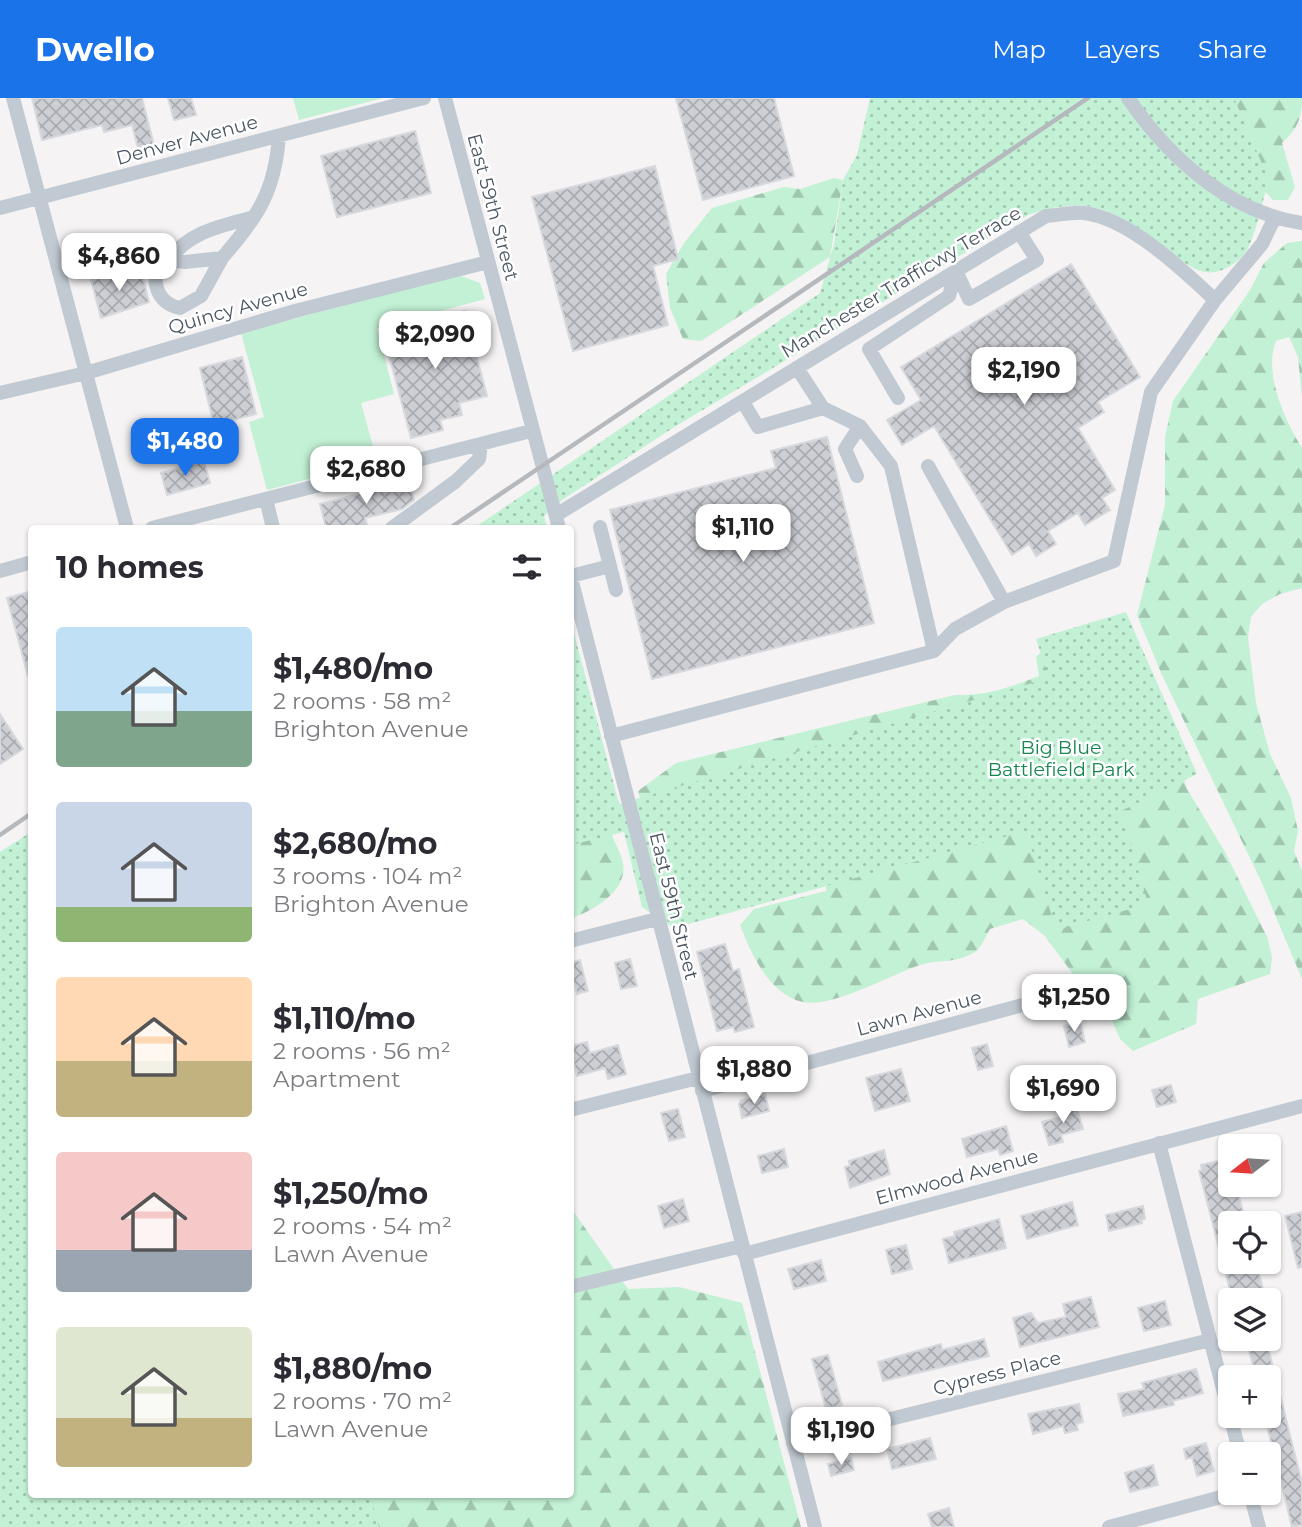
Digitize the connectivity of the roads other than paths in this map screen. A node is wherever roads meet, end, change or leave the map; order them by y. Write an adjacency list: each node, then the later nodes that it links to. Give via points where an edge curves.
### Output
1 (13, 98): 6 (street)
2 (424, 98): 5 (street, Denver Avenue)
3 (445, 98): 14 (street, East 59th Street)
4 (1129, 98): 9 (street, via 1153,132 1189,168)
5 (279, 136): 6 (street, Denver Avenue); 8 (street, via 276,171)
6 (40, 198): 7 (street, Denver Avenue); 18 (street)
7 (0, 208)
8 (254, 217): 12 (street); 13 (street, via 212,228 181,243)
9 (1274, 219): 10 (street); 16 (street, via 1262,244)
10 (1302, 223)
11 (1019, 233): 15 (street, Manchester Trafficwy Terrace); 15 (street, via 1037,260 969,299); 16 (street, Manchester Trafficwy Terrace, via 1046,216 1084,213 1128,230)
12 (222, 258): 13 (street); 13 (street, via 201,296 180,308 169,306 160,297 154,276 156,267)
13 (169, 260)
14 (488, 262): 18 (street, Quincy Avenue, via 295,311); 24 (street, East 59th Street)
15 (956, 271): 17 (street, Manchester Trafficwy Terrace); 20 (street, via 949,296 869,349)
16 (1215, 300): 41 (street, via 1151,392 1114,561)
17 (797, 368): 21 (street, Manchester Trafficwy Terrace); 22 (street)
18 (86, 373): 19 (street, Quincy Avenue); 30 (street)
19 (0, 393)
20 (898, 398)
21 (743, 402): 22 (street, via 758,426); 29 (street, Manchester Trafficwy Terrace)
22 (823, 408): 23 (street)
23 (860, 426): 27 (street, via 845,449); 42 (street, via 891,466)
24 (531, 431): 25 (street); 29 (street, East 59th Street)
25 (481, 444): 28 (street); 33 (street, via 479,459 471,467)
26 (928, 466): 41 (street)
27 (858, 476)
28 (266, 499): 31 (street); 32 (street)
29 (557, 522)
30 (126, 525)
31 (164, 525)
32 (272, 525)
33 (397, 525)
34 (600, 527): 36 (street)
35 (28, 563): 37 (street)
36 (610, 566): 38 (street); 40 (street)
37 (0, 571)
38 (574, 574)
39 (574, 587): 43 (street, East 59th Street)
40 (616, 590)
41 (1004, 602): 42 (street, via 955,629)
42 (934, 651): 43 (street)
43 (611, 736): 44 (street, East 59th Street)
44 (657, 919): 45 (street); 47 (street, East 59th Street)
45 (574, 940)
46 (1064, 994): 47 (street, Lawn Avenue)
47 (700, 1084): 49 (street, Lawn Avenue); 51 (street, East 59th Street)
48 (1302, 1106): 50 (street, Elmwood Avenue)
49 (574, 1109)
50 (1160, 1143): 51 (street, Elmwood Avenue); 53 (street)
51 (743, 1250): 52 (street, Elmwood Avenue); 55 (street, East 59th Street)
52 (574, 1286)
53 (1210, 1339): 54 (street); 55 (street, Cypress Place)
54 (1237, 1442)
55 (793, 1443): 58 (street, East 59th Street)
56 (1218, 1498): 59 (street)
57 (1253, 1505): 60 (street)
58 (815, 1527)
59 (1109, 1527)
60 (1259, 1527)

